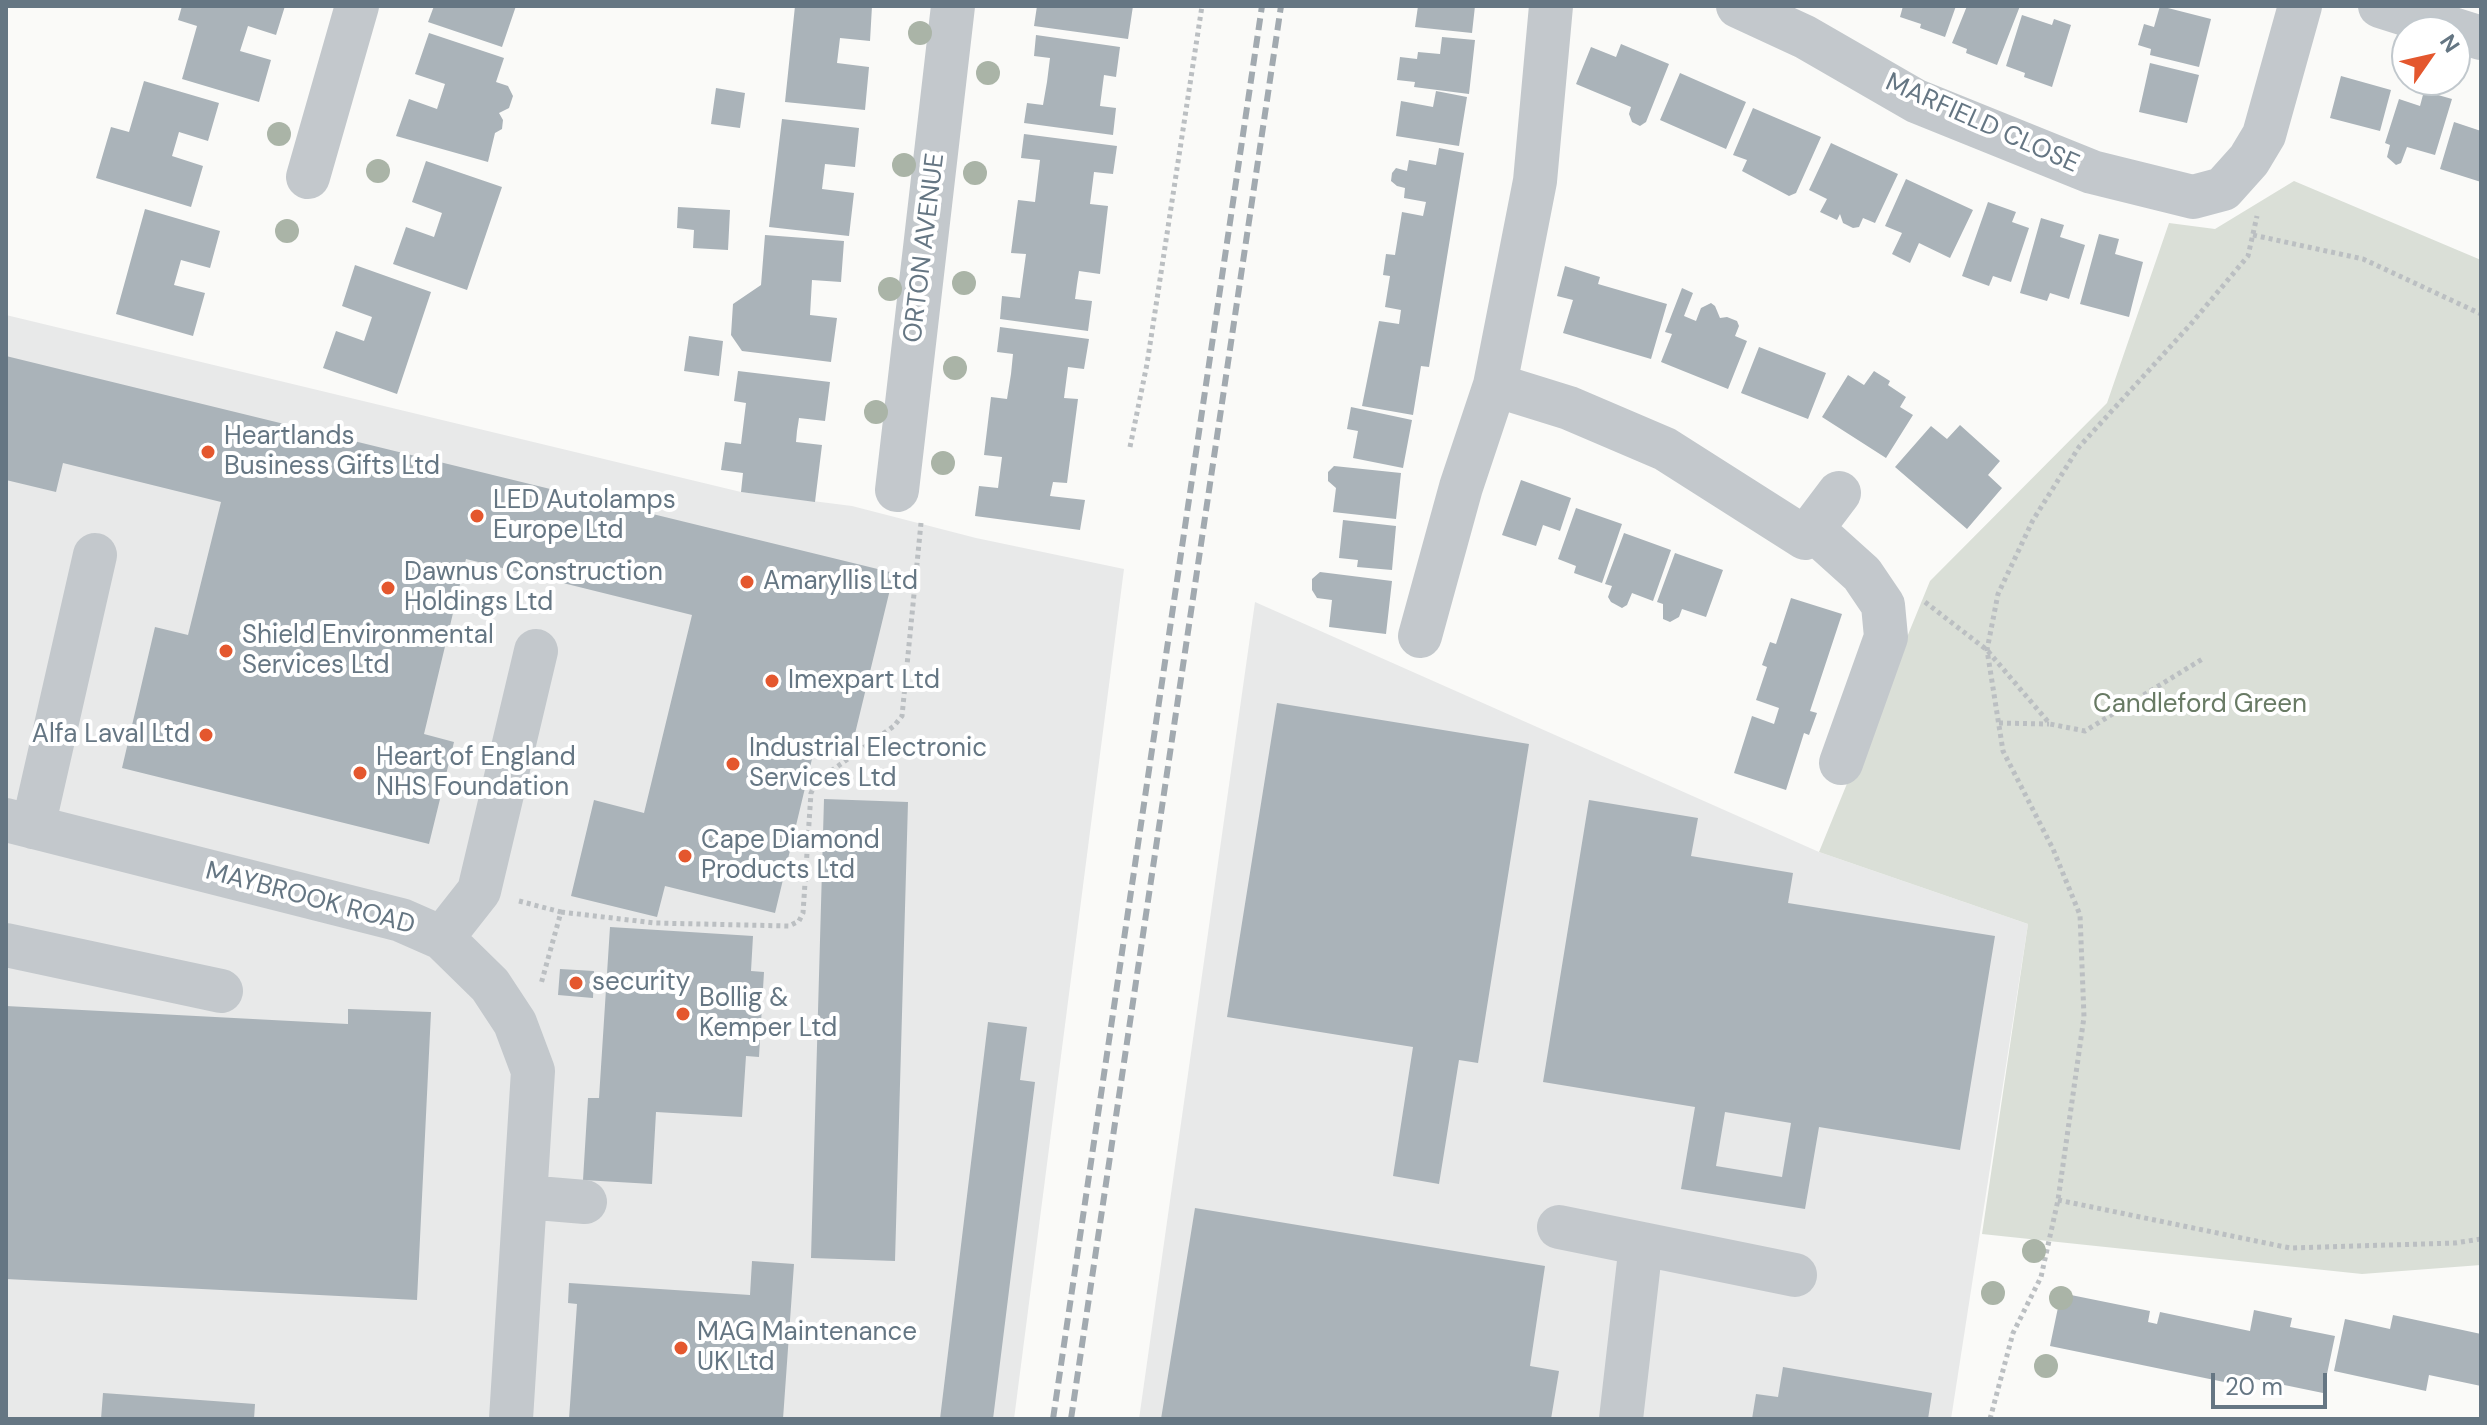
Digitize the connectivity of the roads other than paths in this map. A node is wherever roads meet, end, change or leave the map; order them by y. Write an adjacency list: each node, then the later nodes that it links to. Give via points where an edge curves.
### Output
1 (357, 6): 8 (street)
2 (953, 6): 10 (street, ORTON AVENUE)
3 (1551, 6): 9 (street, via 1535,181)
4 (1738, 6): 5 (street, MARFIELD CLOSE, via 1805,37 1916,101 2092,172 2193,197 2223,189 2264,135)
5 (2300, 6)
6 (2380, 6): 7 (street)
7 (2481, 38)
8 (308, 177)
9 (1495, 385): 12 (street, via 1569,408 1665,449 1805,538); 14 (street)
10 (897, 490)
11 (1839, 493): 12 (street)
12 (1812, 529): 16 (street, via 1862,574 1883,605 1886,637)
13 (95, 555): 17 (street)
14 (1420, 636)
15 (536, 651): 18 (street, via 479,891)
16 (1841, 763)
17 (20, 824): 18 (street, MAYBROOK ROAD, via 401,920)
18 (442, 938): 21 (street, MAYBROOK ROAD, via 490,985 515,1023 533,1071)
19 (6, 945): 20 (street)
20 (221, 991)
21 (525, 1197): 22 (street); 26 (street, MAYBROOK ROAD)
22 (585, 1202)
23 (1559, 1227): 24 (street)
24 (1641, 1244): 25 (street); 27 (street)
25 (1795, 1275)
26 (511, 1419)
27 (1621, 1419)

